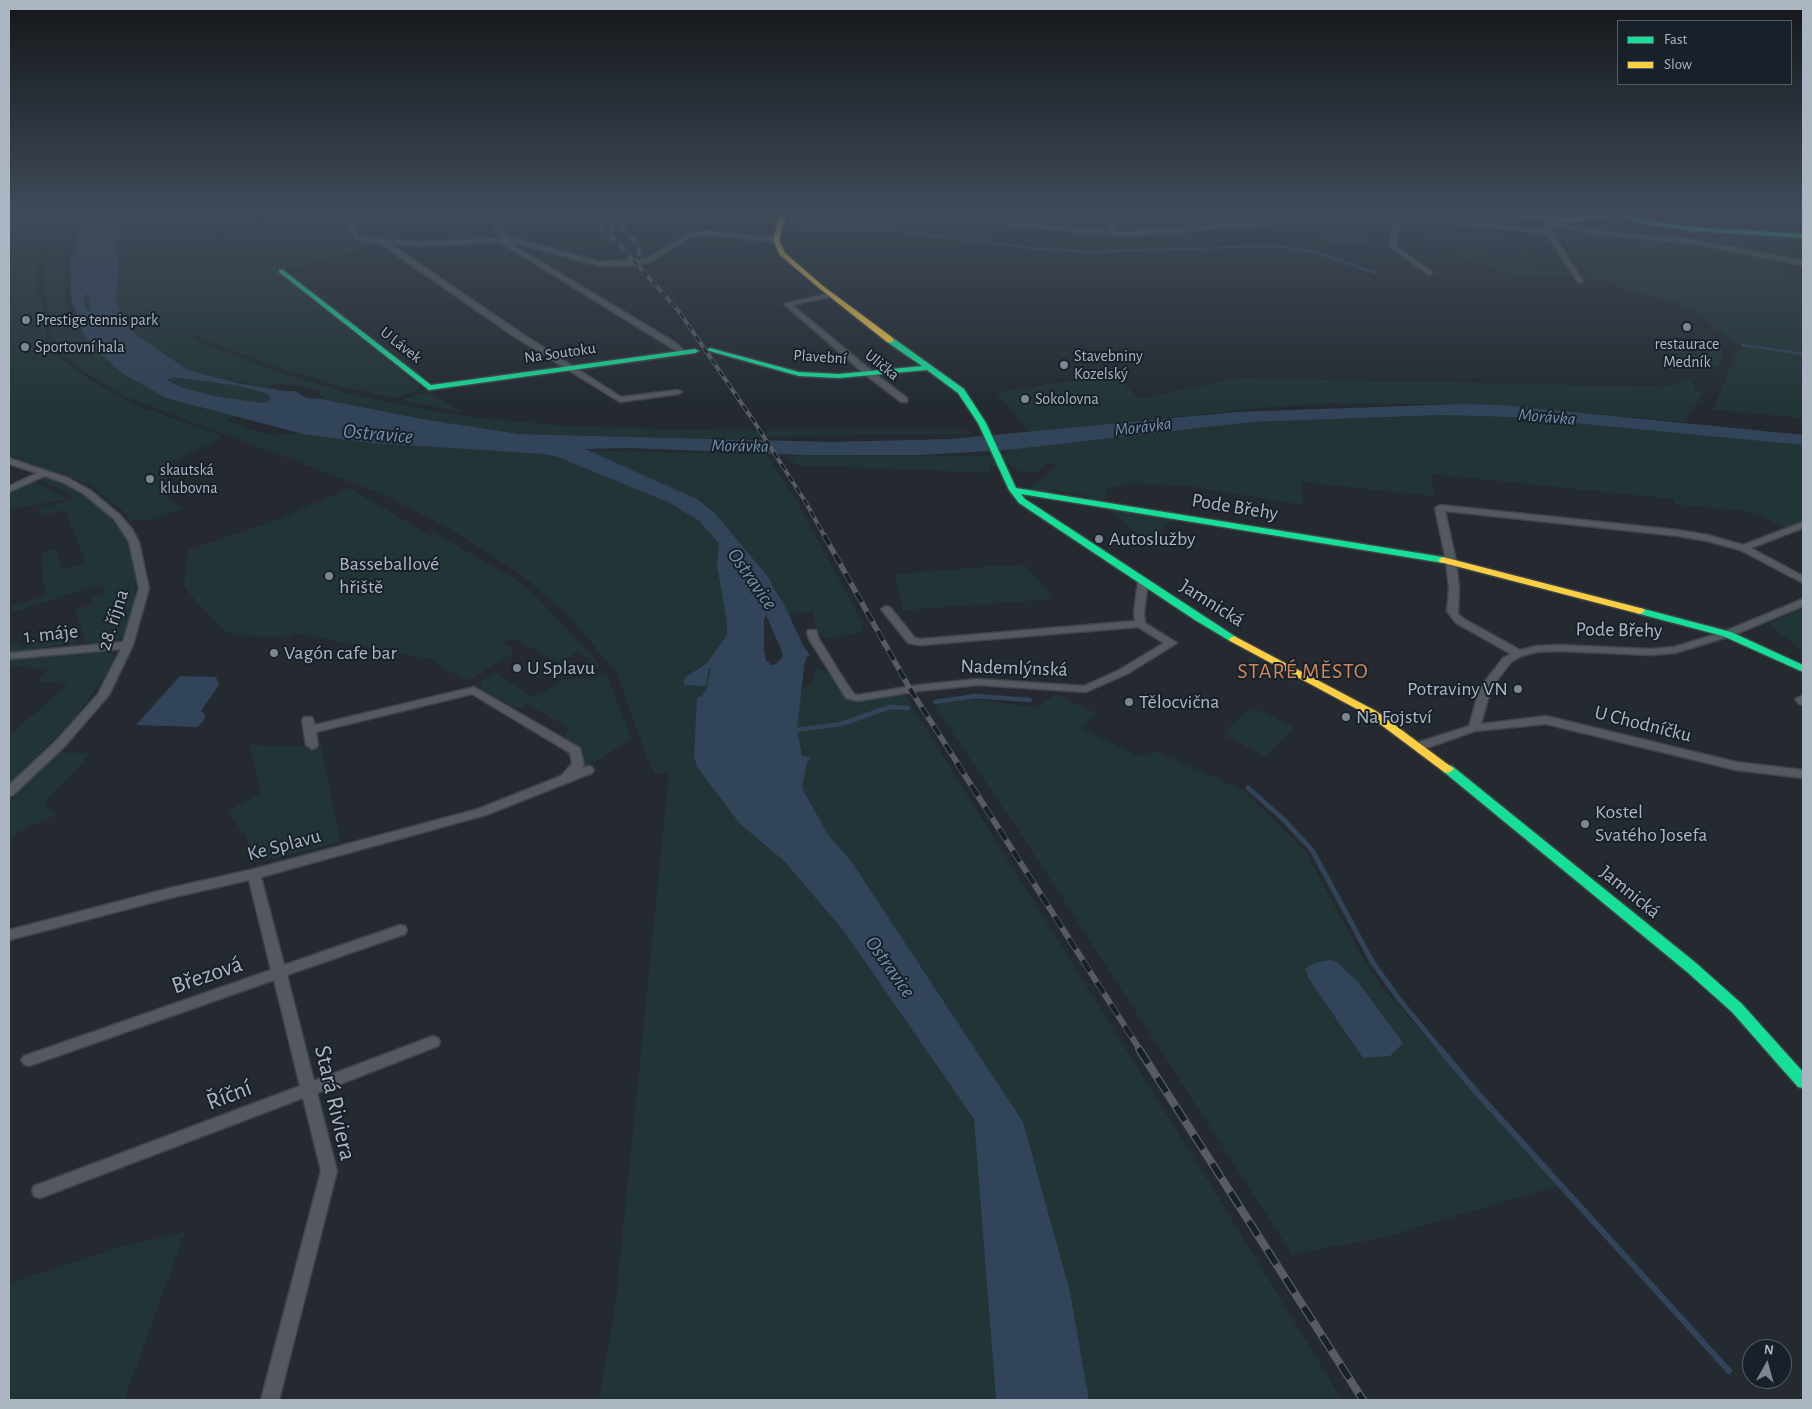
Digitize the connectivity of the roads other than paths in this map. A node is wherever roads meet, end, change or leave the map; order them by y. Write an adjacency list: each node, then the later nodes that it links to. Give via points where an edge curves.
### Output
1 (288, 277): 13 (main road, U Lávek)
2 (434, 277): 10 (street)
3 (561, 277): 9 (street)
4 (810, 277): 7 (main road)
5 (1577, 277): 6 (street)
6 (1580, 281)
7 (832, 295): 11 (main road); 12 (street, Ulička, via 787,304)
8 (712, 350): 12 (main road, Plavební, via 799,374)
9 (689, 352): 10 (main road, Na Soutoku)
10 (570, 368): 13 (main road, Na Soutoku); 14 (street, via 620,400)
11 (927, 368): 12 (main road, Plavební); 19 (main road, Jamnická, via 961,391 982,423)
12 (870, 374): 15 (street, Ulička)
13 (429, 388)
14 (678, 392)
15 (904, 400)
16 (9, 461): 17 (street, 28. října)
17 (45, 473): 18 (street); 30 (street, 28. října, via 87,492 117,517 130,534 144,588)
18 (9, 489)
19 (1013, 490): 22 (main road, Pode Břehy); 24 (main road, Jamnická, via 1035,511)
20 (1803, 525): 21 (street)
21 (1743, 548): 22 (street, via 1678,533 1440,508); 23 (street)
22 (1451, 561): 29 (main road, Pode Břehy); 31 (street, via 1454,616)
23 (1803, 580)
24 (1143, 581): 27 (street); 36 (main road, Jamnická, via 1250,649 1372,713)
25 (1803, 602): 29 (street, Pode Břehy)
26 (886, 609): 27 (street, Nademlýnská, via 912,641 921,642)
27 (1140, 624): 28 (street, Nademlýnská, via 1172,643 1086,690 978,682 864,698 850,696)
28 (812, 632)
29 (1727, 634): 31 (street, Pode Břehy, via 1675,650 1558,648); 33 (main road)
30 (128, 645): 32 (street, 1. máje); 40 (street, 28. října, via 103,695 60,744)
31 (1518, 654): 34 (street, via 1507,660 1486,688)
32 (9, 656)
33 (1803, 669)
34 (1474, 728): 36 (street); 38 (street, U Chodníčku, via 1546,720 1736,766)
35 (312, 745): 39 (street, via 309,725 474,690 576,751 578,765)
36 (1420, 746): 47 (main road, Jamnická, via 1692,967 1737,1008)
37 (588, 770): 39 (street, Ke Splavu)
38 (1803, 774)
39 (564, 779): 41 (street, Ke Splavu, via 482,812)
40 (9, 792)
41 (254, 874): 43 (street, Ke Splavu); 44 (street, Stará Riviera)
42 (400, 930): 44 (street, Březová)
43 (9, 935)
44 (279, 974): 46 (street, Březová); 48 (street, Stará Riviera)
45 (434, 1042): 48 (street, Říční)
46 (29, 1060)
47 (1803, 1082)
48 (308, 1090): 49 (street, Říční); 50 (street, Stará Riviera, via 329,1171)
49 (40, 1191)
50 (270, 1400)

